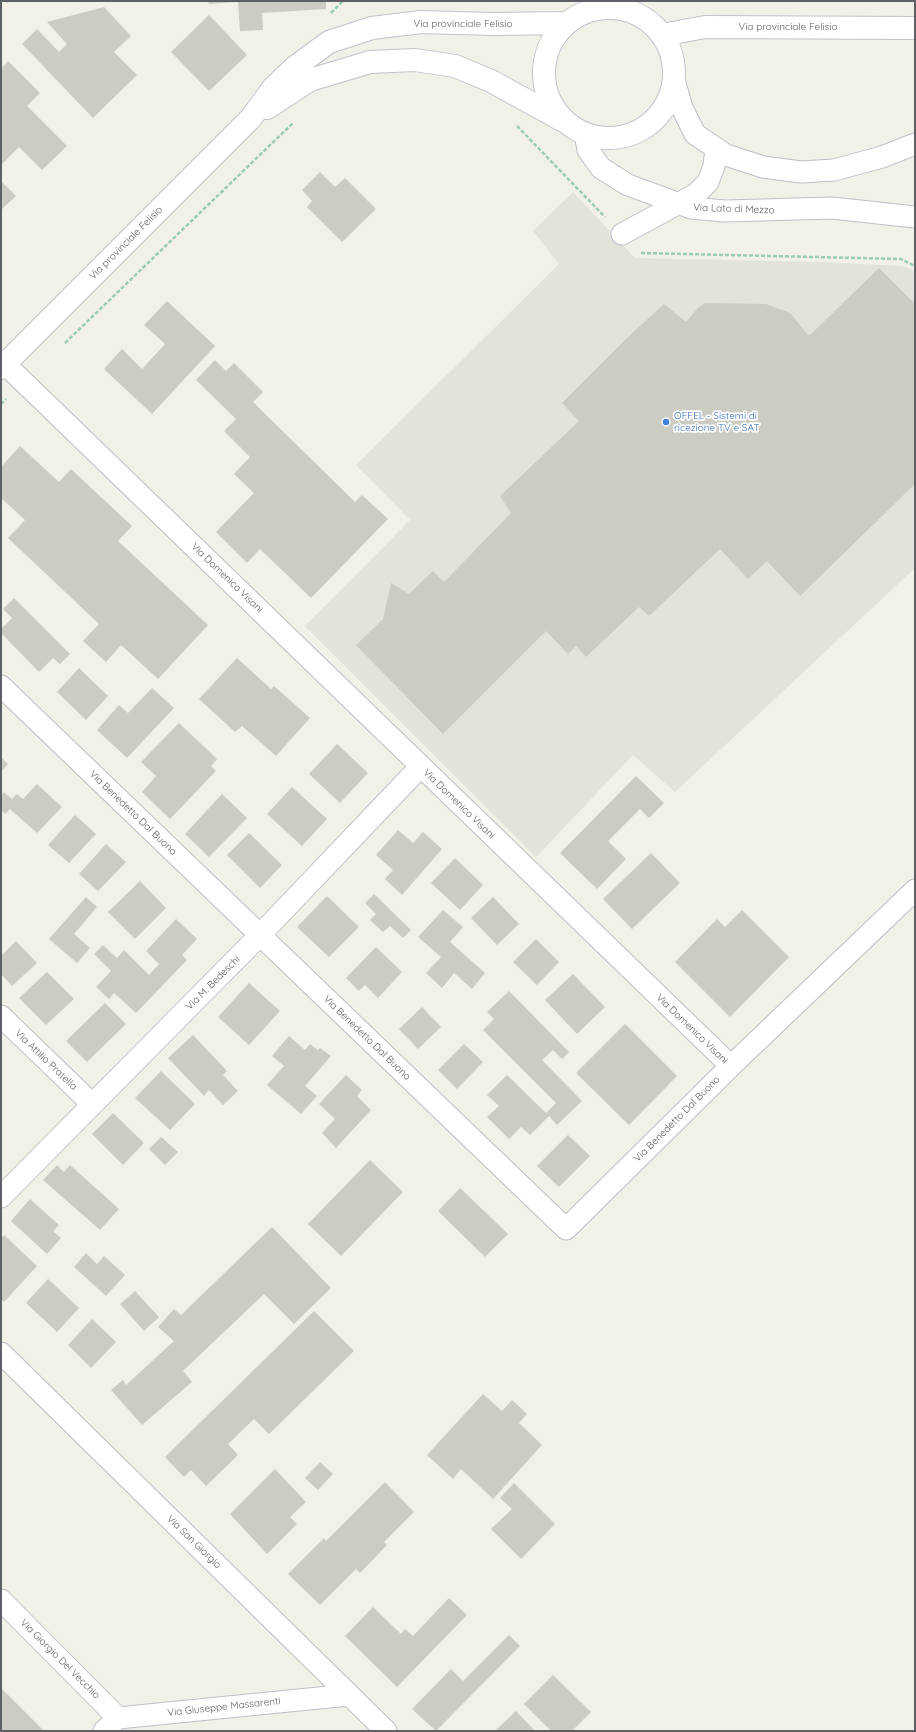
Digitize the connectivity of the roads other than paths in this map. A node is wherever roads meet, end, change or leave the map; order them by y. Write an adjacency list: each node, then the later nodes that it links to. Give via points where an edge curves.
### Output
1 (566, 23): 3 (main road, Via provinciale Felisio, via 584,12 606,8 627,10 647,20); 5 (main road, Via provinciale Felisio, via 421,22 372,28 329,42 295,67 273,88); 6 (main road, Via provinciale Felisio, via 552,40 544,62 545,84 552,105)
2 (915, 28): 3 (main road, Via provinciale Felisio, via 705,27)
3 (662, 35): 4 (main road, Via provinciale Felisio, via 670,49 674,64)
4 (674, 80): 7 (main road, Via provinciale Felisio, via 669,99 658,116 643,128 624,136 605,138); 9 (street, via 682,108 695,134)
5 (251, 118): 6 (main road, Via provinciale Felisio, via 310,80 370,62 414,60 455,66 491,81); 13 (main road, Via provinciale Felisio)
6 (566, 122): 7 (main road, Via provinciale Felisio)
7 (585, 133): 10 (street, Via Lato di Mezzo, via 588,150 601,168 628,185)
8 (915, 144): 9 (street, via 882,157 834,170 801,172 762,168 726,155)
9 (716, 148): 10 (street, via 714,166 708,182 696,194)
10 (676, 204): 11 (street, Via Lato di Mezzo, via 725,211 832,208); 12 (street)
11 (915, 217)
12 (622, 234)
13 (3, 366): 15 (street, Via Domenico Visani, via 24,381)
14 (1, 686): 17 (street, Via Benedetto Dal Buono)
15 (420, 766): 17 (street, Via M. Bedeschi); 19 (street, Via Domenico Visani)
16 (915, 890): 19 (street, Via Domenico Visani)
17 (260, 935): 19 (street, Via Benedetto Dal Buono, via 566,1229); 20 (street, Via M. Bedeschi)
18 (1, 1016): 20 (street, Via Attilio Pratella)
19 (731, 1066)
20 (92, 1104): 21 (street, Via M. Bedeschi)
21 (1, 1197)
22 (1, 1353): 24 (street, Via San Giorgio)
23 (1, 1600): 25 (street, Via Giorgio Del Vecchio)
24 (349, 1695): 25 (street, Via Giuseppe Massarenti); 26 (street, Via San Giorgio)
25 (111, 1724)
26 (386, 1731)

